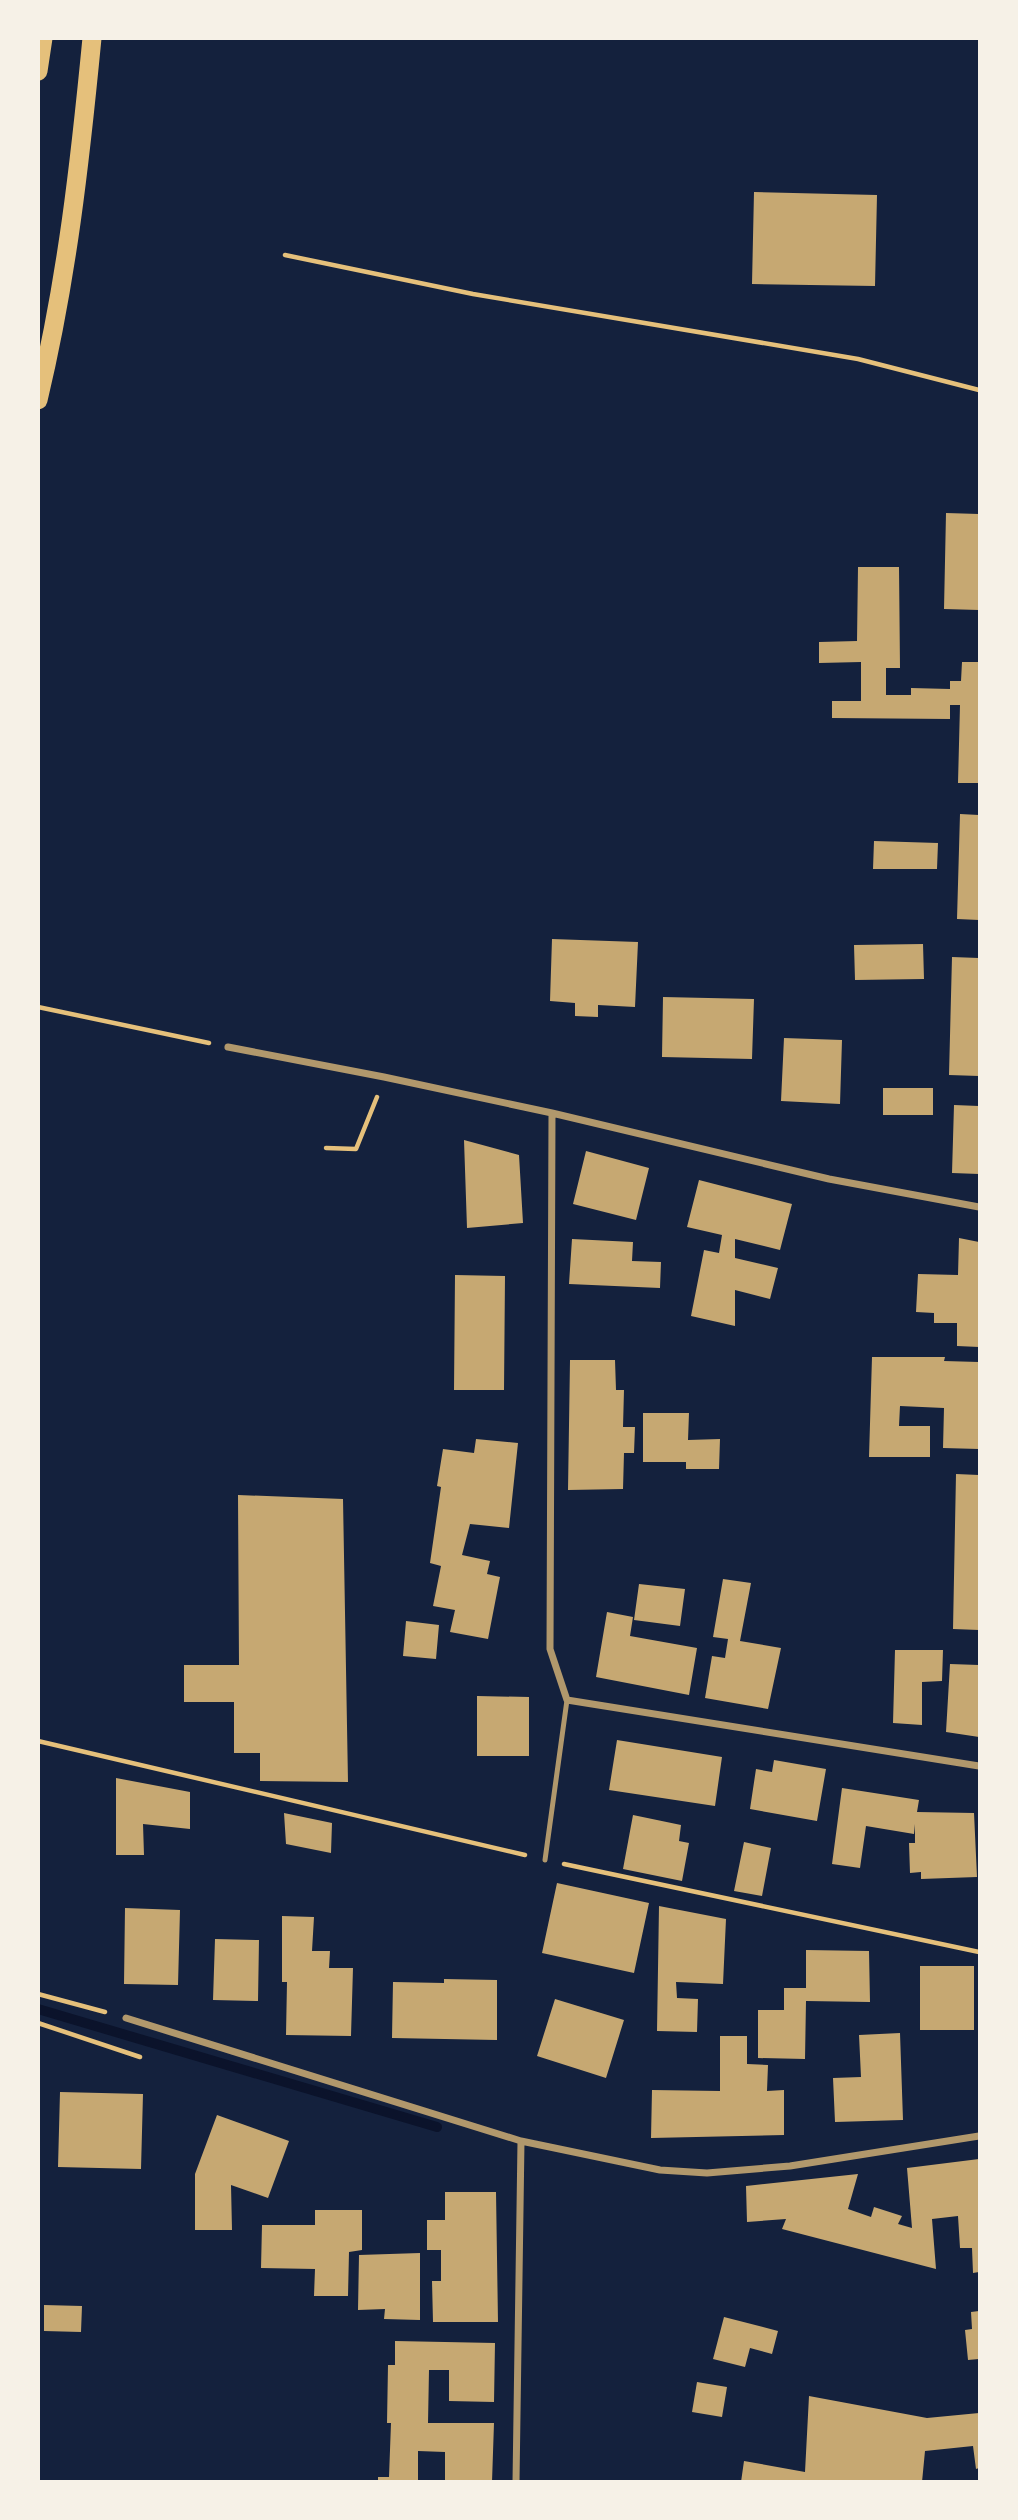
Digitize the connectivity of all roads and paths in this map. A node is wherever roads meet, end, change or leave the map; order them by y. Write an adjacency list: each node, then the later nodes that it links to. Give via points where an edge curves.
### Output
1 (43, 38): 3 (highway)
2 (92, 38): 6 (highway, via 76,202 55,330)
3 (38, 71)
4 (285, 255): 5 (path, via 473,294 858,359)
5 (979, 390)
6 (38, 400)
7 (38, 1007): 8 (path)
8 (228, 1047): 9 (street)
9 (384, 1077): 10 (street); 11 (path, via 356,1149)
10 (552, 1113): 12 (street, via 828,1179); 13 (street, via 550,1648)
11 (326, 1148)
12 (979, 1207)
13 (567, 1700): 15 (street); 16 (lane)
14 (38, 1741): 16 (path)
15 (979, 1766)
16 (545, 1860): 17 (path)
17 (979, 1952)
18 (38, 1994): 19 (path)
19 (126, 2018): 23 (street)
20 (38, 2023): 21 (path)
21 (140, 2057)
22 (979, 2136): 23 (street, via 790,2166 707,2173 660,2170)
23 (521, 2141): 24 (street)
24 (516, 2482)

